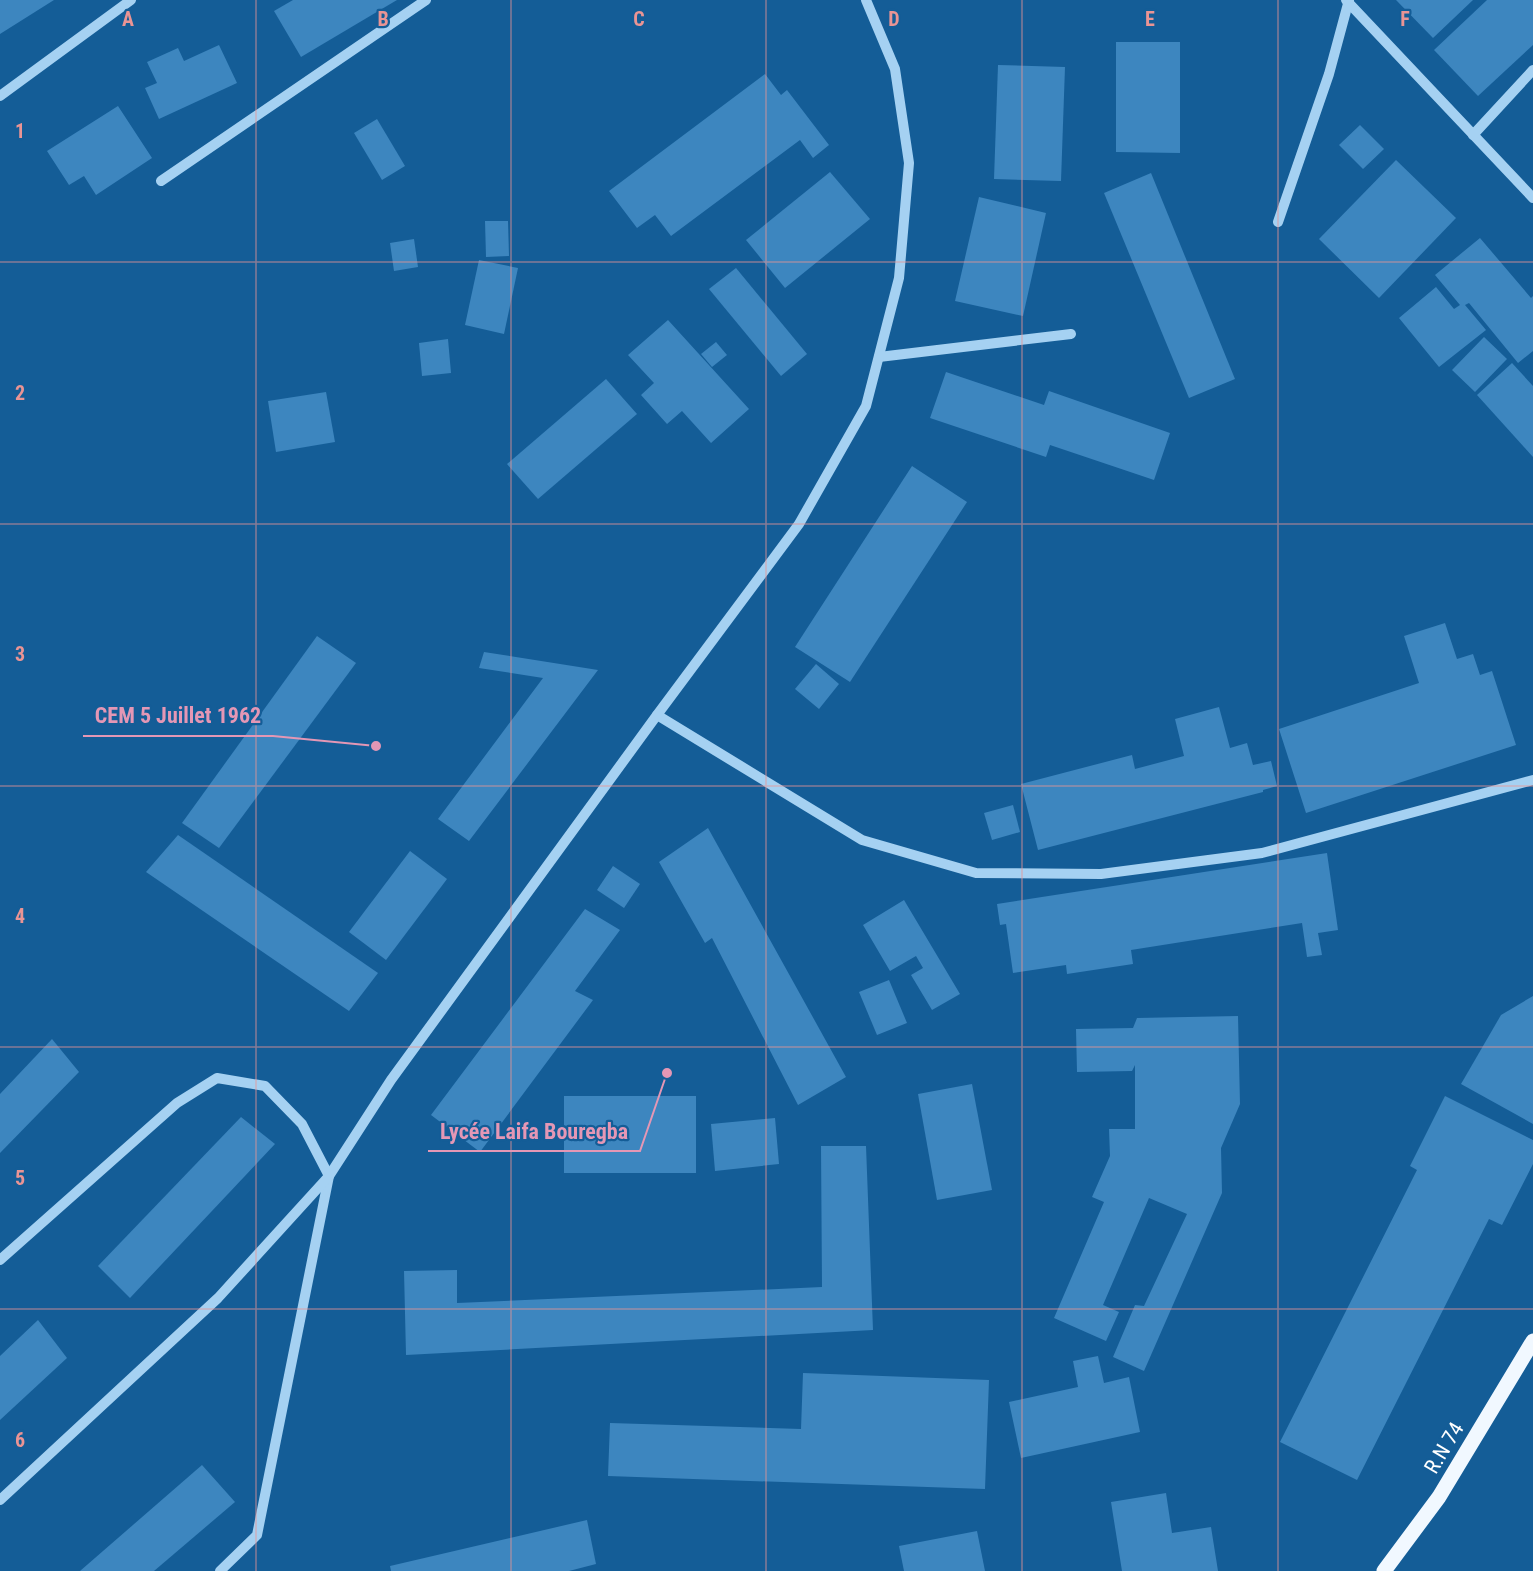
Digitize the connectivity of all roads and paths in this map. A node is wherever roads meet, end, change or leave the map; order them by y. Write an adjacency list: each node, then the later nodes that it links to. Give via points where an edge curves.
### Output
1 (131, 0): 6 (street)
2 (426, 0): 8 (street)
3 (866, 0): 12 (street, via 895,69 909,163 899,278)
4 (1347, 1): 7 (street); 10 (street, via 1329,74)
5 (1533, 70): 7 (street)
6 (0, 96)
7 (1473, 135): 9 (street)
8 (161, 181)
9 (1533, 198)
10 (1278, 222)
11 (1071, 334): 12 (street)
12 (879, 357): 13 (street, via 866,406 799,524)
13 (657, 715): 14 (street, via 862,840 976,873 1101,874 1262,853); 15 (street, via 391,1080)
14 (1533, 780)
15 (329, 1176): 16 (street, via 302,1124 265,1086 217,1078 177,1103); 18 (street, via 218,1298); 19 (street, via 257,1535)
16 (0, 1260)
17 (1533, 1341): 20 (main road, R.N 74, via 1439,1497)
18 (0, 1500)
19 (220, 1571)
20 (1384, 1571)

